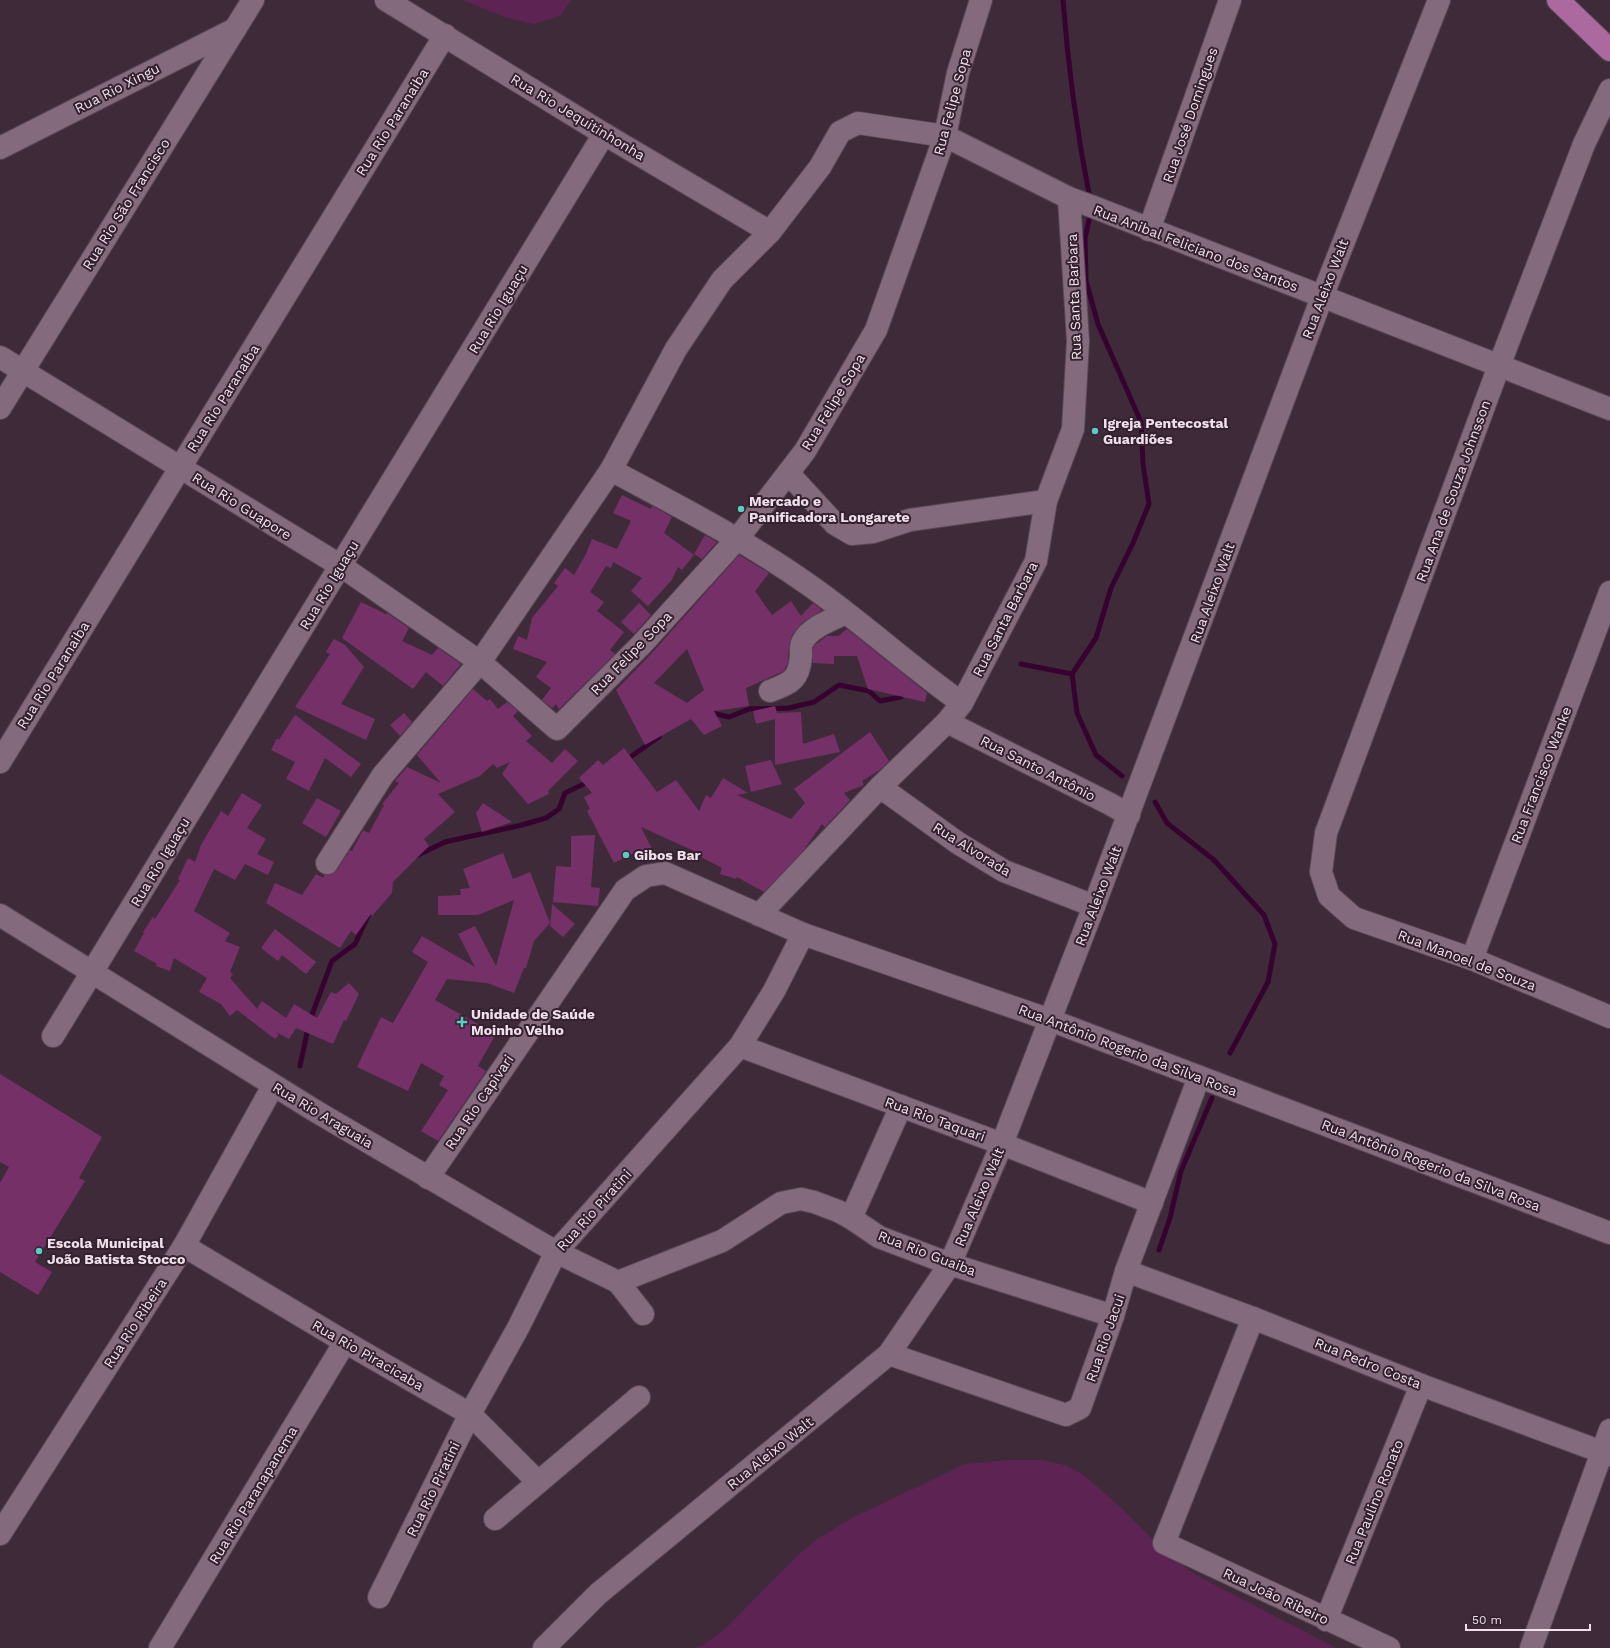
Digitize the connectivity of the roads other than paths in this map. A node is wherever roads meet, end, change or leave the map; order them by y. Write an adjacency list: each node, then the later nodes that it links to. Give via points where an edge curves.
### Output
1 (253, 0): 7 (street, Rua Rio São Francisco)
2 (386, 0): 8 (street, Rua Rio Jequitinhonha)
3 (981, 0): 12 (street, Rua Felipe Sopa, via 958,73)
4 (1230, 0): 15 (street, Rua José Domingues)
5 (1439, 0): 17 (street, Rua Aleixo Walt)
6 (1558, 0): 9 (main road)
7 (235, 29): 13 (street, Rua Rio Xingu); 20 (street, Rua Rio São Francisco)
8 (445, 35): 11 (street, Rua Rio Jequitinhonha); 23 (street, Rua Rio Paranaiba)
9 (1610, 50)
10 (1610, 90): 19 (street, Rua Ana de Souza Johnsson, via 1584,144)
11 (604, 134): 16 (street, Rua Rio Jequitinhonha); 28 (street, Rua Rio Iguaçu)
12 (944, 136): 14 (street, Rua Anibal Feliciano dos Santos); 16 (street, Rua Anibal Feliciano dos Santos, via 858,123 840,132 820,166); 25 (street, Rua Felipe Sopa, via 876,330 805,452)
13 (0, 148)
14 (1069, 198): 15 (street, Rua Anibal Feliciano dos Santos); 26 (street, Rua Santa Barbara, via 1078,341 1074,429)
15 (1149, 230): 17 (street, Rua Anibal Feliciano dos Santos)
16 (770, 232): 24 (street, Rua Anibal Feliciano dos Santos, via 722,280 676,350)
17 (1322, 297): 19 (street, Rua Anibal Feliciano dos Santos); 38 (street, Rua Aleixo Walt)
18 (0, 357): 20 (street, Rua Rio Guapore)
19 (1499, 366): 22 (street, Rua Anibal Feliciano dos Santos); 41 (street, Rua Ana de Souza Johnsson, via 1326,833 1321,872)
20 (23, 371): 21 (street, Rua Rio São Francisco); 23 (street, Rua Rio Guapore)
21 (0, 408)
22 (1610, 409)
23 (180, 468): 28 (street, Rua Rio Guapore); 36 (street, Rua Rio Paranaiba)
24 (611, 470): 27 (street); 31 (street, Rua Anibal Feliciano dos Santos)
25 (788, 473): 26 (street, via 835,524 852,534 873,532 910,520); 27 (street, Rua Felipe Sopa)
26 (1046, 501): 33 (street, Rua Santa Barbara, via 1036,561)
27 (738, 538): 30 (street, via 810,585); 35 (street, Rua Felipe Sopa, via 641,645)
28 (341, 566): 31 (street, Rua Rio Guapore); 47 (street, Rua Rio Iguaçu)
29 (1610, 592): 46 (street, Rua Francisco Wanke)
30 (846, 613): 32 (street, via 807,635 801,643 797,676 791,683); 33 (street)
31 (480, 662): 35 (street, Rua Rio Guapore); 39 (street, Rua Anibal Feliciano dos Santos, via 383,775)
32 (770, 691)
33 (962, 704): 34 (street, Rua Santa Barbara)
34 (947, 722): 37 (street, Rua Santa Barbara); 38 (street, Rua Santo Antônio)
35 (557, 728)
36 (0, 762)
37 (880, 787): 42 (street, Rua Alvorada, via 958,843 1004,871); 43 (street, Rua Santa Barbara)
38 (1129, 815): 42 (street, Rua Aleixo Walt)
39 (326, 863)
40 (646, 876): 43 (street, Rua Antônio Rogerio da Silva Rosa, via 665,873); 56 (street, Rua Rio Capivari, via 625,890)
41 (1329, 896): 46 (street, Rua Manoel de Souza, via 1354,918)
42 (1094, 906): 49 (street, Rua Aleixo Walt)
43 (759, 914): 45 (street, Rua Antônio Rogerio da Silva Rosa)
44 (0, 915): 47 (street, Rua Rio Araguaia)
45 (804, 934): 49 (street, Rua Antônio Rogerio da Silva Rosa); 51 (street, Rua Rio Piratini, via 774,991)
46 (1472, 959): 48 (street, Rua Manoel de Souza)
47 (93, 973): 50 (street, Rua Rio Iguaçu); 53 (street, Rua Rio Araguaia)
48 (1610, 1017)
49 (1050, 1020): 52 (street, Rua Antônio Rogerio da Silva Rosa); 55 (street, Rua Aleixo Walt)
50 (53, 1036)
51 (740, 1046): 54 (street, Rua Rio Taquari); 61 (street, Rua Rio Piratini)
52 (1199, 1077): 57 (street, Rua Rio Jacui); 59 (street, Rua Antônio Rogerio da Silva Rosa)
53 (273, 1086): 56 (street, Rua Rio Araguaia); 60 (street, Rua Rio Ribeira)
54 (901, 1106): 55 (street, Rua Rio Taquari); 58 (street)
55 (1002, 1144): 57 (street, Rua Rio Taquari); 62 (street, Rua Aleixo Walt)
56 (428, 1178): 61 (street, Rua Rio Araguaia)
57 (1152, 1203): 63 (street, Rua Rio Jacui)
58 (852, 1218): 62 (street, Rua Rio Guaiba, via 879,1237); 64 (street, Rua Rio Guaiba, via 801,1199 781,1203 722,1241)
59 (1610, 1233)
60 (184, 1246): 68 (street, Rua Rio Piracicaba); 77 (street, Rua Rio Ribeira)
61 (556, 1252): 64 (street, Rua Rio Araguaia); 72 (street, Rua Rio Piratini, via 518,1328)
62 (950, 1264): 66 (street, Rua Rio Guaiba); 69 (street, Rua Aleixo Walt)
63 (1126, 1271): 66 (street, Rua Rio Jacui); 67 (street, Rua Pedro Costa)
64 (618, 1282): 65 (street, Rua Rio Araguaia)
65 (643, 1314)
66 (1113, 1316): 69 (street, Rua Rio Jacui, via 1080,1408 1066,1414)
67 (1254, 1318): 70 (street, Rua Pedro Costa); 79 (street, Rua João Ribeiro, via 1164,1543)
68 (345, 1342): 72 (street, Rua Rio Piracicaba); 80 (street, Rua Rio Paranapanema)
69 (889, 1354): 81 (street, Rua Aleixo Walt, via 598,1594)
70 (1421, 1385): 74 (street, Rua Pedro Costa); 79 (street, Rua Paulino Ronato)
71 (639, 1397): 75 (street)
72 (470, 1414): 75 (street, Rua Rio Piracicaba); 78 (street, Rua Rio Piratini)
73 (1610, 1430): 74 (street)
74 (1606, 1453): 83 (street)
75 (538, 1482): 76 (street)
76 (495, 1519)
77 (0, 1534)
78 (379, 1597)
79 (1326, 1620): 82 (street, Rua João Ribeiro)
80 (160, 1648)
81 (544, 1648)
82 (1389, 1648)
83 (1531, 1648)

